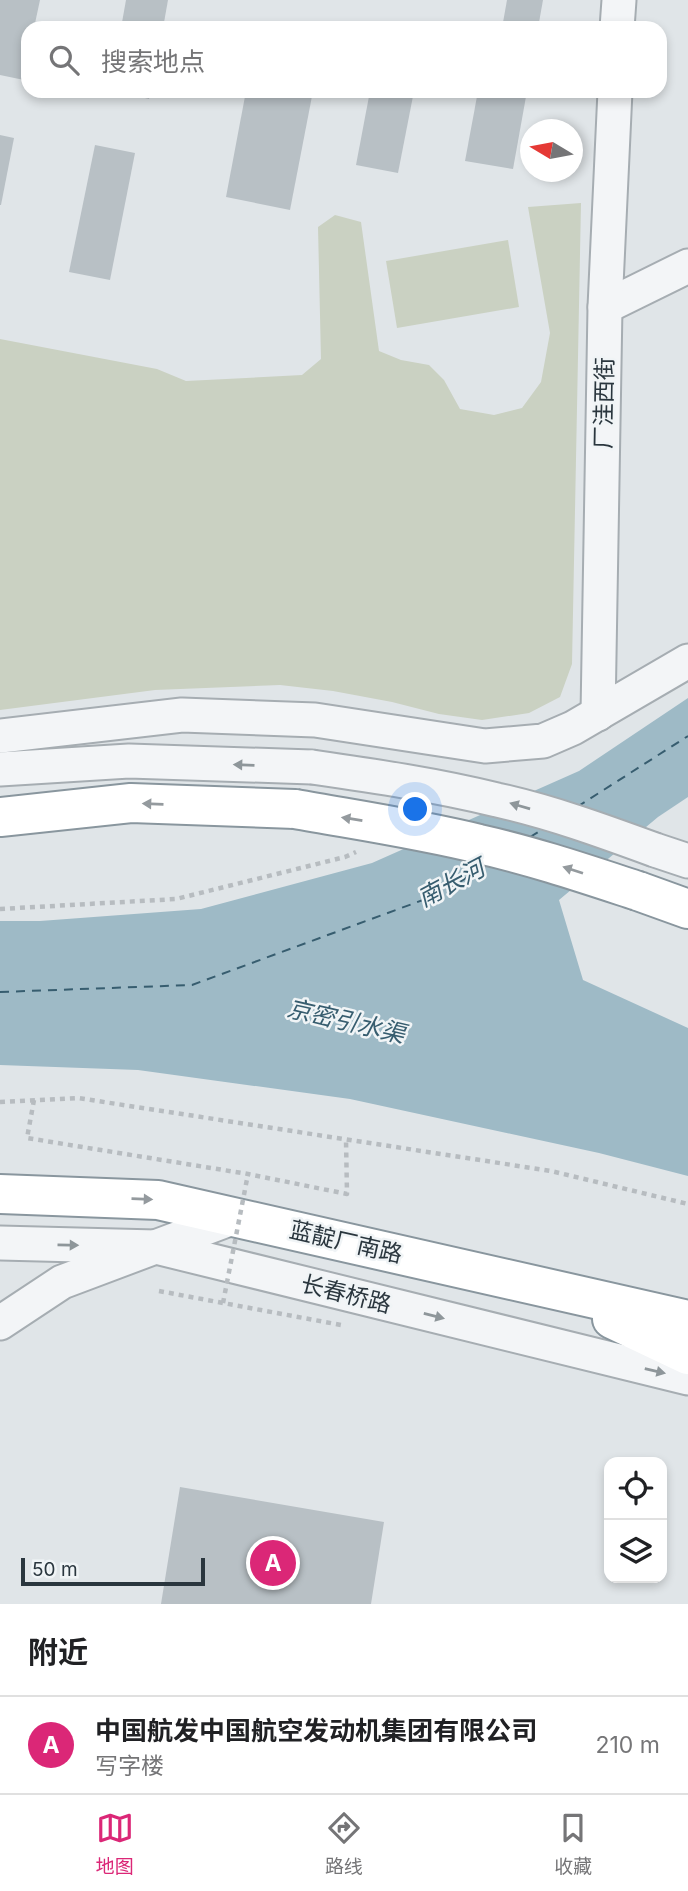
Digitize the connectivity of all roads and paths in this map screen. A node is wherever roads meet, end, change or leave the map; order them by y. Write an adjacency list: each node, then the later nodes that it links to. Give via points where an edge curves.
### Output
1 (619, 0): 2 (street)
2 (618, 21)
3 (615, 98): 5 (street, 厂洼西街)
4 (688, 266): 5 (street)
5 (605, 307): 7 (street, 厂洼西街)
6 (688, 660): 7 (street)
7 (598, 714): 8 (street, via 543,741 485,746 315,720 182,715)
8 (0, 736)
9 (0, 769): 11 (street, one-way to 9, bridge, via 499,800 312,767 129,761)
10 (0, 817): 12 (highway, one-way to 10, bridge, via 481,844 295,809 131,803)
11 (688, 862)
12 (688, 909)
13 (34, 1100): 14 (path); 15 (path, via 78,1098); 16 (path, via 27,1138)
14 (0, 1102)
15 (346, 1140): 16 (path, via 347,1194); 18 (path, via 551,1171)
16 (248, 1174): 24 (path, bridge)
17 (0, 1194): 19 (highway, 蓝靛厂南路, one-way to 19, via 158,1200)
18 (688, 1204)
19 (235, 1217): 21 (street); 22 (highway, 蓝靛厂南路)
20 (0, 1243): 21 (street, 长春桥路, one-way to 21)
21 (156, 1247): 26 (street, via 62,1282); 29 (street, 长春桥路, one-way to 29)
22 (547, 1287): 25 (highway, 蓝靛厂南路); 28 (highway)
23 (159, 1291): 24 (path)
24 (223, 1303): 27 (path)
25 (688, 1320)
26 (0, 1323)
27 (342, 1325)
28 (688, 1355)
29 (688, 1378)

